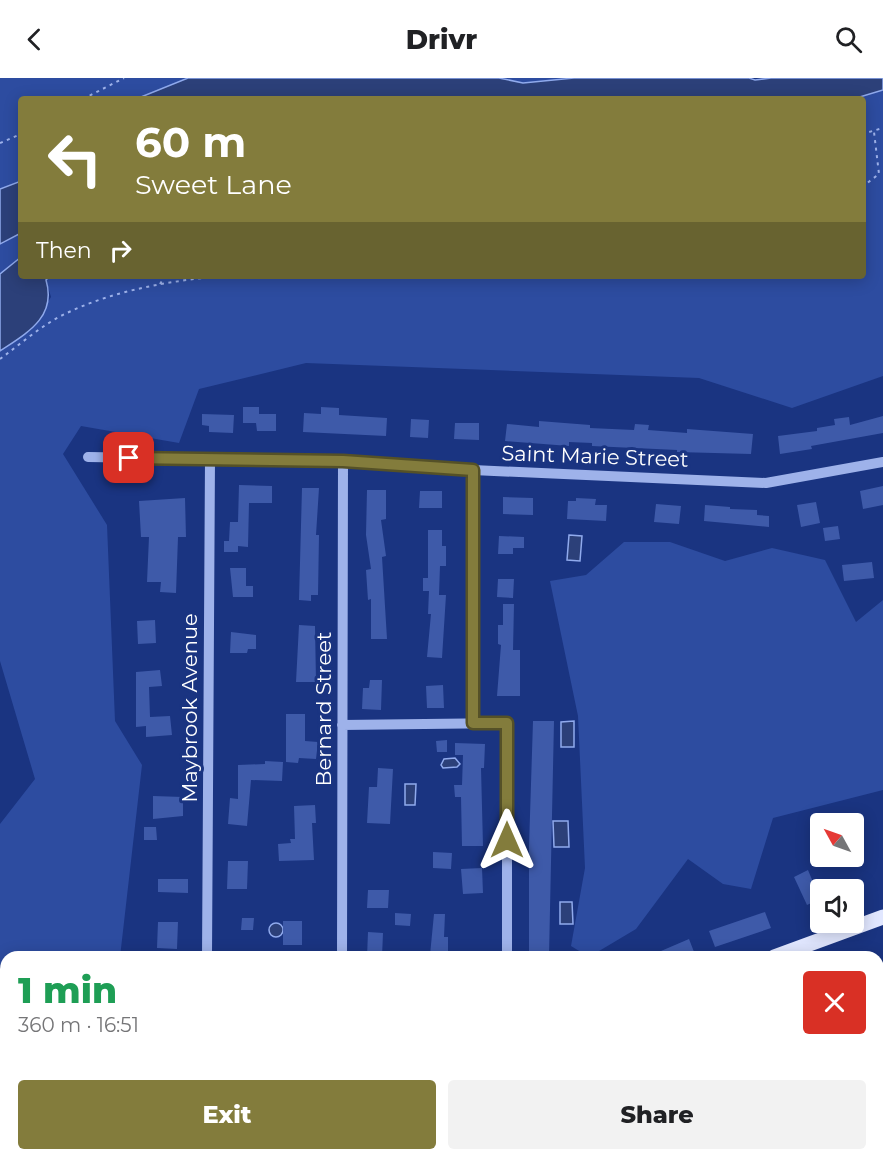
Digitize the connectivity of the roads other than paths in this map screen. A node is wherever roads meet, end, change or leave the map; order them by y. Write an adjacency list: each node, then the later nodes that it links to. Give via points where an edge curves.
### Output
1 (88, 457): 2 (street, Saint Marie Street)
2 (210, 459): 3 (street, Saint Marie Street); 10 (street, Maybrook Avenue)
3 (343, 461): 5 (street, Saint Marie Street); 7 (street, Bernard Street)
4 (883, 462): 5 (street, Saint Marie Street, via 766,483)
5 (473, 470): 6 (street)
6 (473, 723): 7 (street); 12 (street, via 507,723)
7 (342, 725): 11 (street, Bernard Street)
8 (883, 917): 9 (main road)
9 (808, 950)
10 (207, 951)
11 (342, 951)
12 (507, 951)

